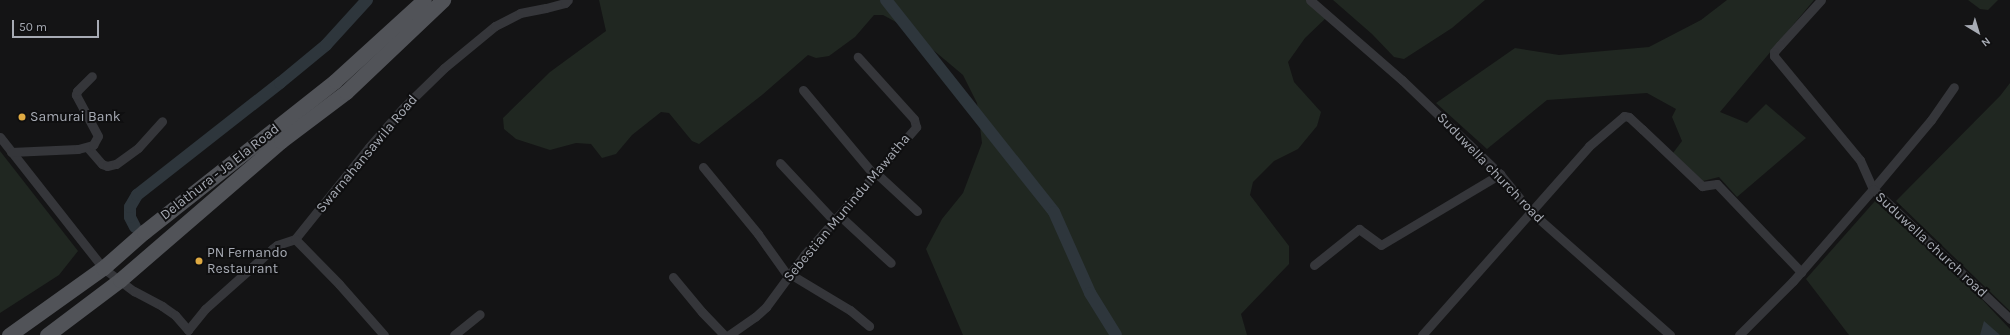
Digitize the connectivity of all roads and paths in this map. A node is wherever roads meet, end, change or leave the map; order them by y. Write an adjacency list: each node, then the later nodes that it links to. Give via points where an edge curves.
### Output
1 (424, 0): 25 (main road, Delathura - Ja Ela Road, via 335,81)
2 (443, 0): 29 (main road, Delathura - Ja Ela Road, via 346,92 281,142)
3 (568, 0): 22 (street, Swarnahansawila Road, via 565,3 520,13 495,26 444,68 403,108)
4 (1310, 0): 17 (street, Suduwella church road, via 1402,80)
5 (1821, 0): 18 (street, via 1774,52 1774,56 1860,160)
6 (858, 57): 16 (street, Sebestian Munindu Mawatha, via 914,119 916,125)
7 (92, 76): 12 (street, via 77,91 76,96 98,136)
8 (1954, 87): 18 (street)
9 (803, 90): 16 (street)
10 (162, 121): 12 (street, via 138,148 116,164 102,164)
11 (0, 137): 13 (street)
12 (88, 148): 13 (street)
13 (11, 152): 25 (street)
14 (780, 163): 21 (street)
15 (703, 167): 27 (street)
16 (875, 174): 19 (street); 21 (street, Sebestian Munindu Mawatha)
17 (1500, 174): 20 (street, Suduwella church road); 24 (street, via 1380,245 1359,229)
18 (1873, 189): 26 (street, Suduwella church road); 31 (street, Suduwella church road)
19 (917, 211)
20 (1530, 211): 26 (street, via 1589,146 1624,116 1629,117 1702,186 1717,184); 40 (street); 41 (street, Suduwella church road)
21 (837, 219): 23 (street); 27 (street, Sebestian Munindu Mawatha)
22 (293, 240): 33 (street, via 276,245 205,309); 36 (street, via 339,284)
23 (891, 263)
24 (1314, 265)
25 (102, 268): 29 (street); 34 (main road, Delathura - Ja Ela Road)
26 (1801, 272): 42 (street, Suduwella church road)
27 (789, 275): 32 (street, via 850,310); 39 (street, Sebestian Munindu Mawatha, via 766,307)
28 (674, 277): 38 (street)
29 (120, 280): 33 (street, via 175,315); 35 (main road, Delathura - Ja Ela Road)
30 (480, 314): 37 (street)
31 (2010, 319)
32 (868, 326)
33 (187, 333)
34 (9, 335)
35 (47, 335)
36 (384, 335)
37 (454, 335)
38 (724, 335)
39 (729, 335)
40 (1422, 335)
41 (1670, 335)
42 (1739, 335)

